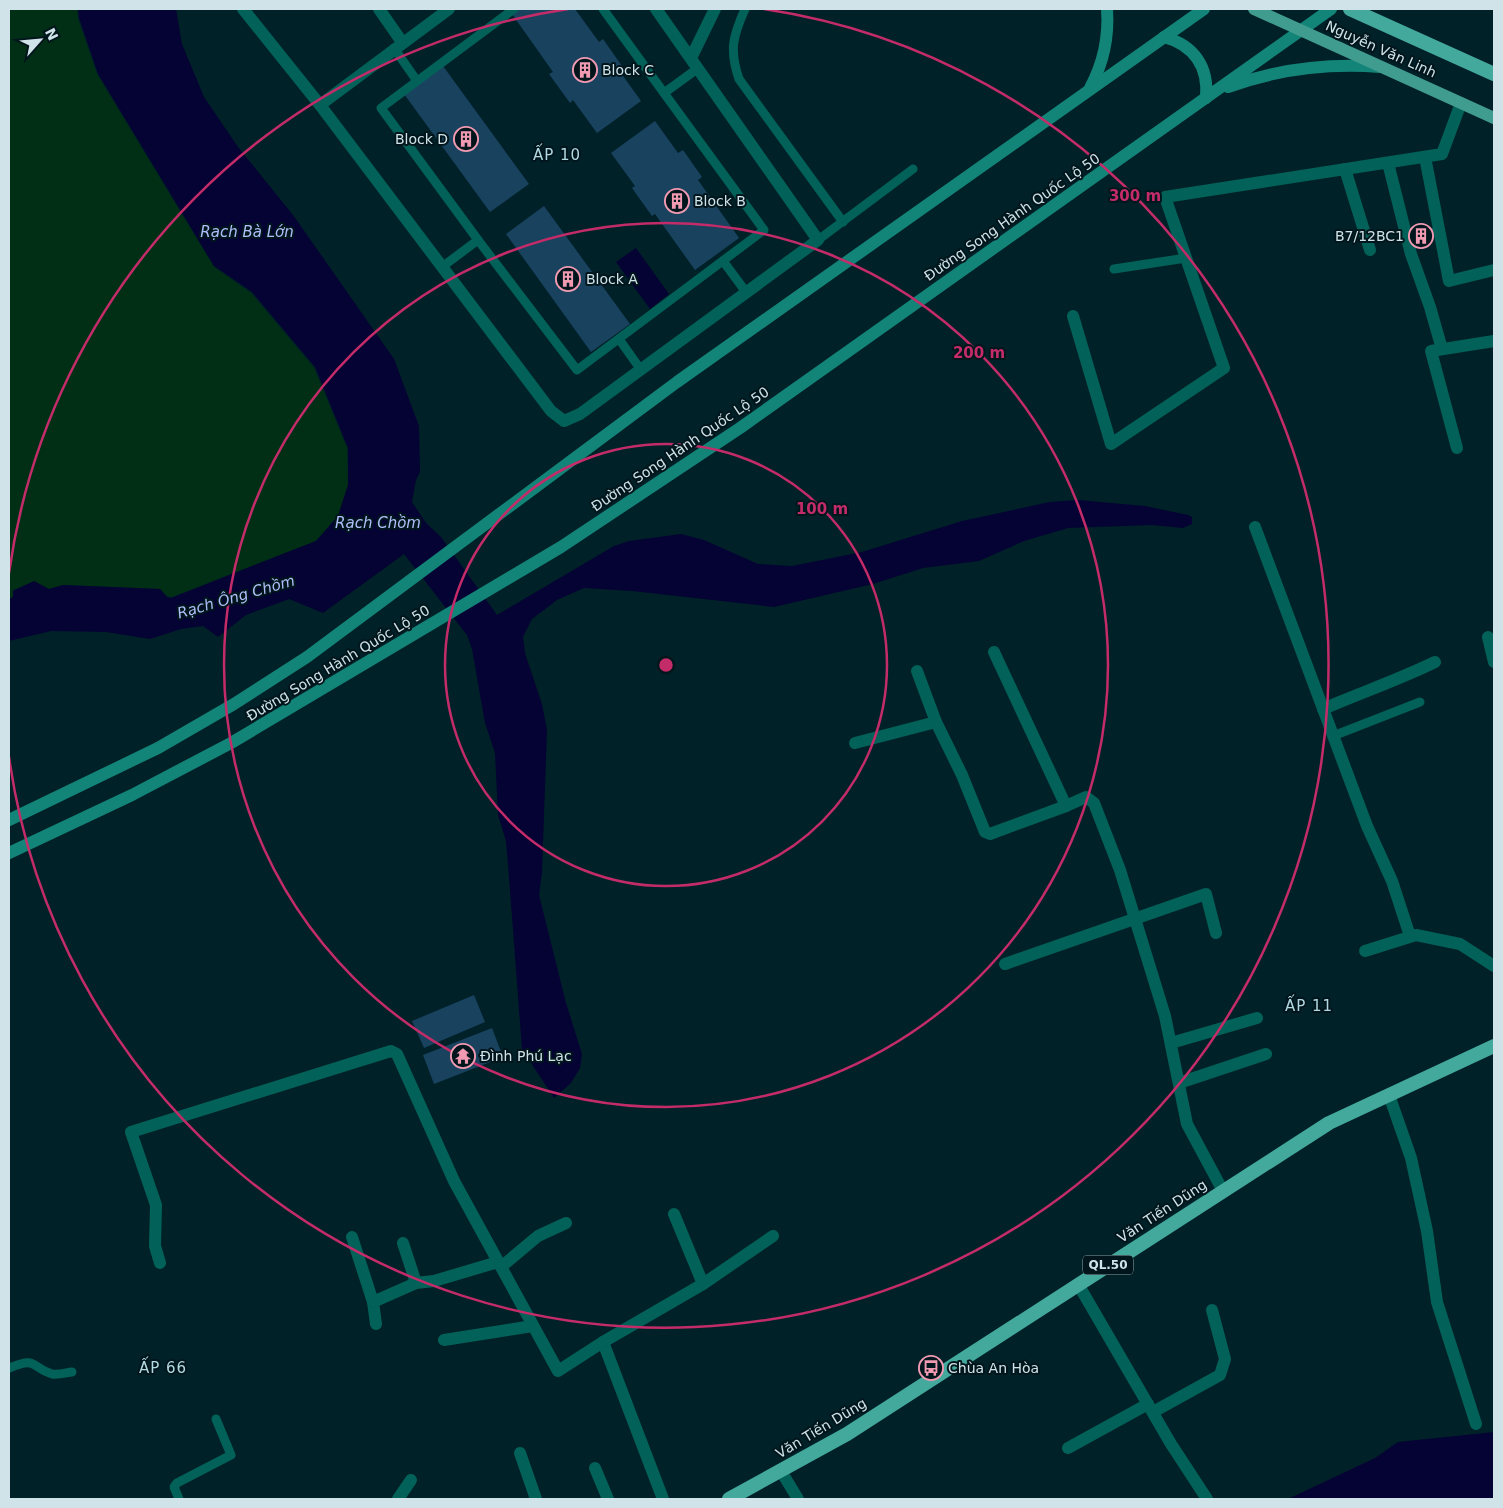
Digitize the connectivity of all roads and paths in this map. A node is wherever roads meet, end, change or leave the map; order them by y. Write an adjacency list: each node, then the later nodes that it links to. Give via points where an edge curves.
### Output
1 (243, 9): 25 (street)
2 (379, 9): 16 (street)
3 (449, 9): 16 (street)
4 (514, 9): 20 (lane)
5 (603, 9): 22 (lane)
6 (656, 9): 17 (street)
7 (714, 9): 17 (street)
8 (745, 9): 31 (lane, via 732,45 739,79)
9 (1107, 9): 21 (main road, via 1102,61)
10 (1204, 9): 15 (main road, Đường Song Hành Quốc Lộ 50)
11 (1254, 9): 14 (main road, Nguyễn Văn Linh)
12 (1331, 9): 14 (main road, Đường Song Hành Quốc Lộ 50)
13 (1350, 9): 19 (highway, Nguyễn Văn Linh)
14 (1301, 30): 18 (main road, Nguyễn Văn Linh); 23 (main road, Đường Song Hành Quốc Lộ 50)
15 (1164, 37): 21 (main road, Đường Song Hành Quốc Lộ 50); 23 (main road, via 1183,44 1198,58 1206,77)
16 (398, 45): 20 (lane); 25 (street)
17 (694, 63): 22 (lane); 33 (street)
18 (1382, 67): 23 (main road, via 1337,65 1292,69 1247,80); 24 (main road, Nguyễn Văn Linh)
19 (1494, 74)
20 (417, 81): 32 (lane, via 381,108)
21 (1088, 91): 59 (main road, Đường Song Hành Quốc Lộ 50, via 677,382 307,657 234,704 119,768)
22 (664, 93): 36 (lane, via 764,230)
23 (1206, 98): 60 (main road, Đường Song Hành Quốc Lộ 50, via 623,507 279,716 190,765)
24 (1461, 103): 26 (main road, Nguyễn Văn Linh); 27 (street, via 1442,154)
25 (320, 105): 37 (street)
26 (1494, 118)
27 (1425, 157): 28 (street); 39 (street, via 1449,281)
28 (1388, 163): 30 (street); 44 (street, via 1411,254)
29 (913, 169): 31 (lane)
30 (1345, 169): 34 (street); 35 (street, via 1165,198)
31 (843, 222): 33 (lane)
32 (478, 240): 37 (lane); 42 (lane, via 577,370)
33 (818, 240): 40 (street)
34 (1370, 250)
35 (1186, 258): 38 (lane); 41 (street, via 1224,368 1111,444)
36 (723, 261): 40 (lane); 42 (lane)
37 (442, 267): 45 (street, via 552,411 564,421 580,414)
38 (1114, 269)
39 (1494, 270)
40 (746, 292): 45 (street)
41 (1073, 316)
42 (618, 339): 45 (lane)
43 (1494, 341): 44 (street)
44 (1442, 349): 46 (street, via 1431,351)
45 (640, 370)
46 (1456, 448)
47 (1255, 527): 54 (street)
48 (1488, 637): 51 (street)
49 (994, 652): 58 (street)
50 (1435, 662): 54 (street)
51 (1494, 662)
52 (917, 671): 55 (street)
53 (1420, 702): 56 (lane)
54 (1323, 709): 56 (street)
55 (936, 722): 57 (street); 58 (street, via 962,774 985,832 990,834)
56 (1333, 736): 63 (street, via 1392,881)
57 (856, 743)
58 (1066, 806): 61 (street, via 1086,797 1094,802 1120,870)
59 (9, 820)
60 (9, 853)
61 (1134, 920): 62 (street, via 1206,894); 65 (street); 68 (street)
62 (1216, 933)
63 (1410, 936): 64 (street); 66 (street, via 1460,944)
64 (1365, 951)
65 (1005, 964)
66 (1494, 966)
67 (1257, 1018): 68 (street)
68 (1171, 1043): 71 (street)
69 (1494, 1046): 72 (highway, Văn Tiến Dũng / QL.50)
70 (1266, 1054): 71 (street)
71 (1179, 1082): 73 (street, via 1187,1124)
72 (1389, 1095): 73 (highway, Văn Tiến Dũng / QL.50, via 1329,1123); 94 (street, via 1411,1158 1437,1302)
73 (1223, 1191): 83 (highway, Văn Tiến Dũng / QL.50)
74 (674, 1214): 82 (street)
75 (566, 1222): 80 (street, via 538,1236)
76 (773, 1236): 82 (street)
77 (352, 1237): 84 (street)
78 (403, 1243): 81 (street)
79 (160, 1262): 80 (street, via 155,1246 156,1205 131,1132 391,1051 397,1054 454,1182)
80 (500, 1264): 81 (street); 87 (street)
81 (416, 1283): 84 (street)
82 (703, 1284): 89 (street)
83 (1078, 1284): 92 (street); 98 (highway, Văn Tiến Dũng / QL.50, via 847,1434)
84 (373, 1302): 86 (street)
85 (1212, 1310): 92 (street, via 1225,1359 1220,1375)
86 (376, 1324)
87 (533, 1326): 88 (street); 89 (street, via 558,1371)
88 (444, 1340)
89 (603, 1342): 104 (street)
90 (9, 1368): 91 (lane, via 22,1362 35,1363 55,1375)
91 (72, 1372)
92 (1151, 1408): 95 (street); 107 (street)
93 (216, 1419): 100 (lane, via 231,1455 177,1484 174,1487)
94 (1476, 1424)
95 (1068, 1448)
96 (520, 1453): 102 (street)
97 (595, 1468): 103 (street)
98 (782, 1471): 105 (highway, Văn Tiến Dũng / QL.50); 106 (street)
99 (411, 1480): 101 (street)
100 (179, 1499)
101 (398, 1499)
102 (536, 1499)
103 (608, 1499)
104 (663, 1499)
105 (729, 1499)
106 (798, 1499)
107 (1207, 1499)

